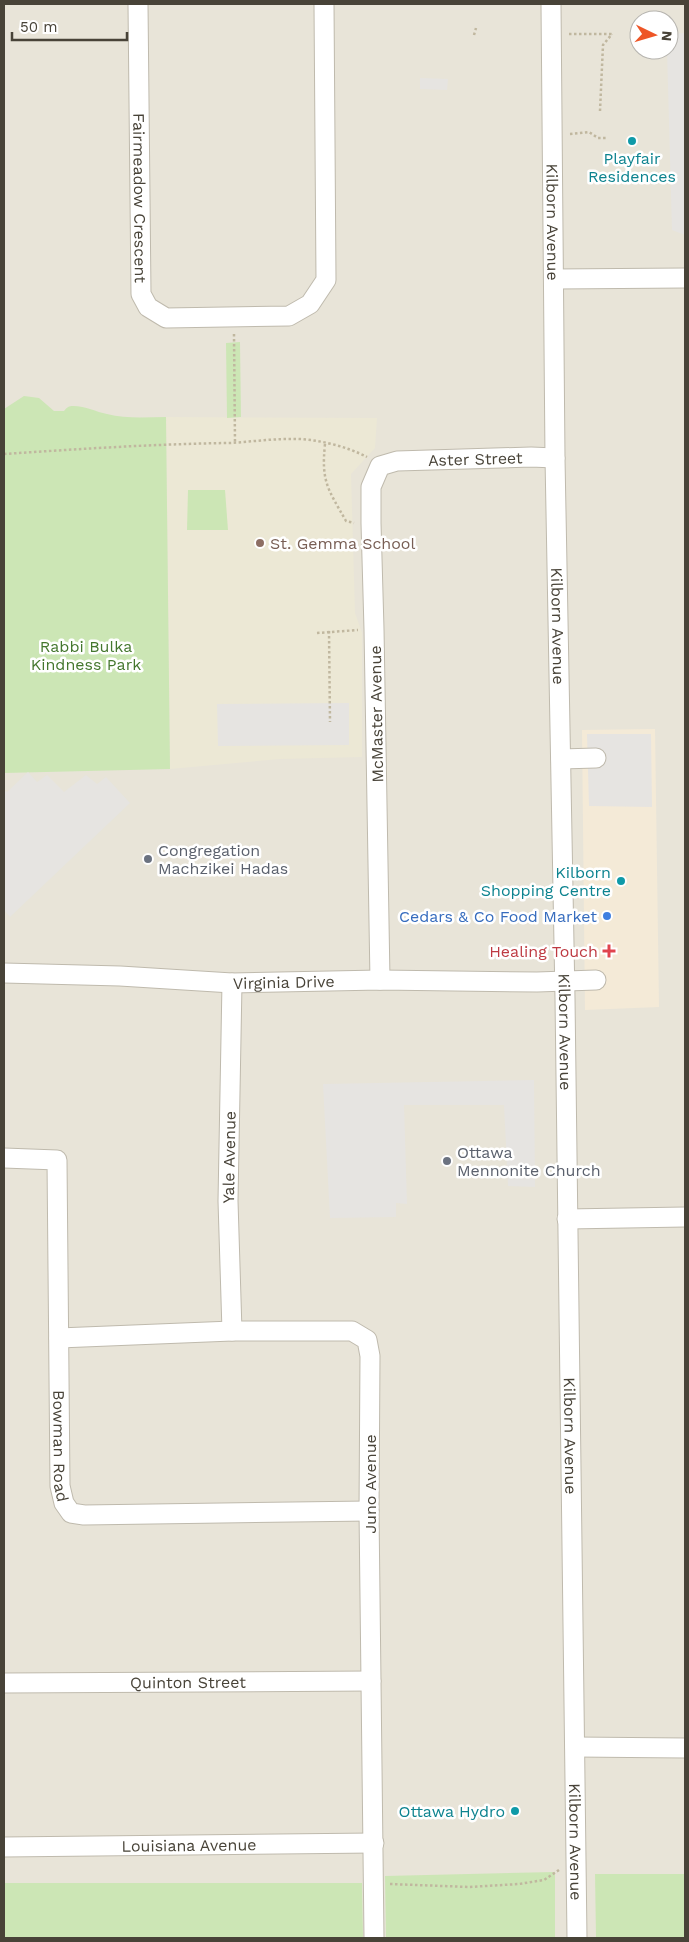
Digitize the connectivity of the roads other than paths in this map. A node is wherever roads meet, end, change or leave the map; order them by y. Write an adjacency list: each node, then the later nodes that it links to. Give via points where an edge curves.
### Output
1 (138, 4): 2 (street, Fairmeadow Crescent, via 141,294 148,307 166,318 289,316 310,304 326,280)
2 (324, 4)
3 (551, 4): 5 (street, Kilborn Avenue)
4 (685, 278): 5 (street)
5 (555, 279): 6 (street, Kilborn Avenue)
6 (555, 458): 7 (street, Aster Street); 8 (street, Kilborn Avenue)
7 (388, 464): 11 (street, McMaster Avenue, via 371,487 370,523)
8 (561, 758): 9 (street); 13 (street, Kilborn Avenue)
9 (596, 758)
10 (4, 973): 14 (street, Virginia Drive)
11 (380, 980): 13 (street, Virginia Drive); 14 (street, Virginia Drive)
12 (596, 980): 13 (street, Virginia Drive)
13 (565, 982): 17 (street, Kilborn Avenue)
14 (232, 983): 18 (street, Yale Avenue, via 228,1201)
15 (4, 1158): 19 (street, Bowman Road, via 57,1160)
16 (685, 1217): 17 (street)
17 (567, 1219): 23 (street, Kilborn Avenue)
18 (232, 1331): 19 (street, Juno Avenue); 20 (street, Juno Avenue, via 352,1331 367,1340 370,1356)
19 (59, 1338): 20 (street, Bowman Road, via 60,1486 64,1503 71,1513)
20 (369, 1511): 21 (street, Juno Avenue)
21 (371, 1680): 22 (street, Quinton Street); 25 (street, Juno Avenue)
22 (4, 1683)
23 (575, 1747): 24 (street); 28 (street, Kilborn Avenue)
24 (685, 1748)
25 (374, 1843): 26 (street, Louisiana Avenue); 27 (street, Juno Avenue)
26 (4, 1846)
27 (374, 1938)
28 (577, 1938)

